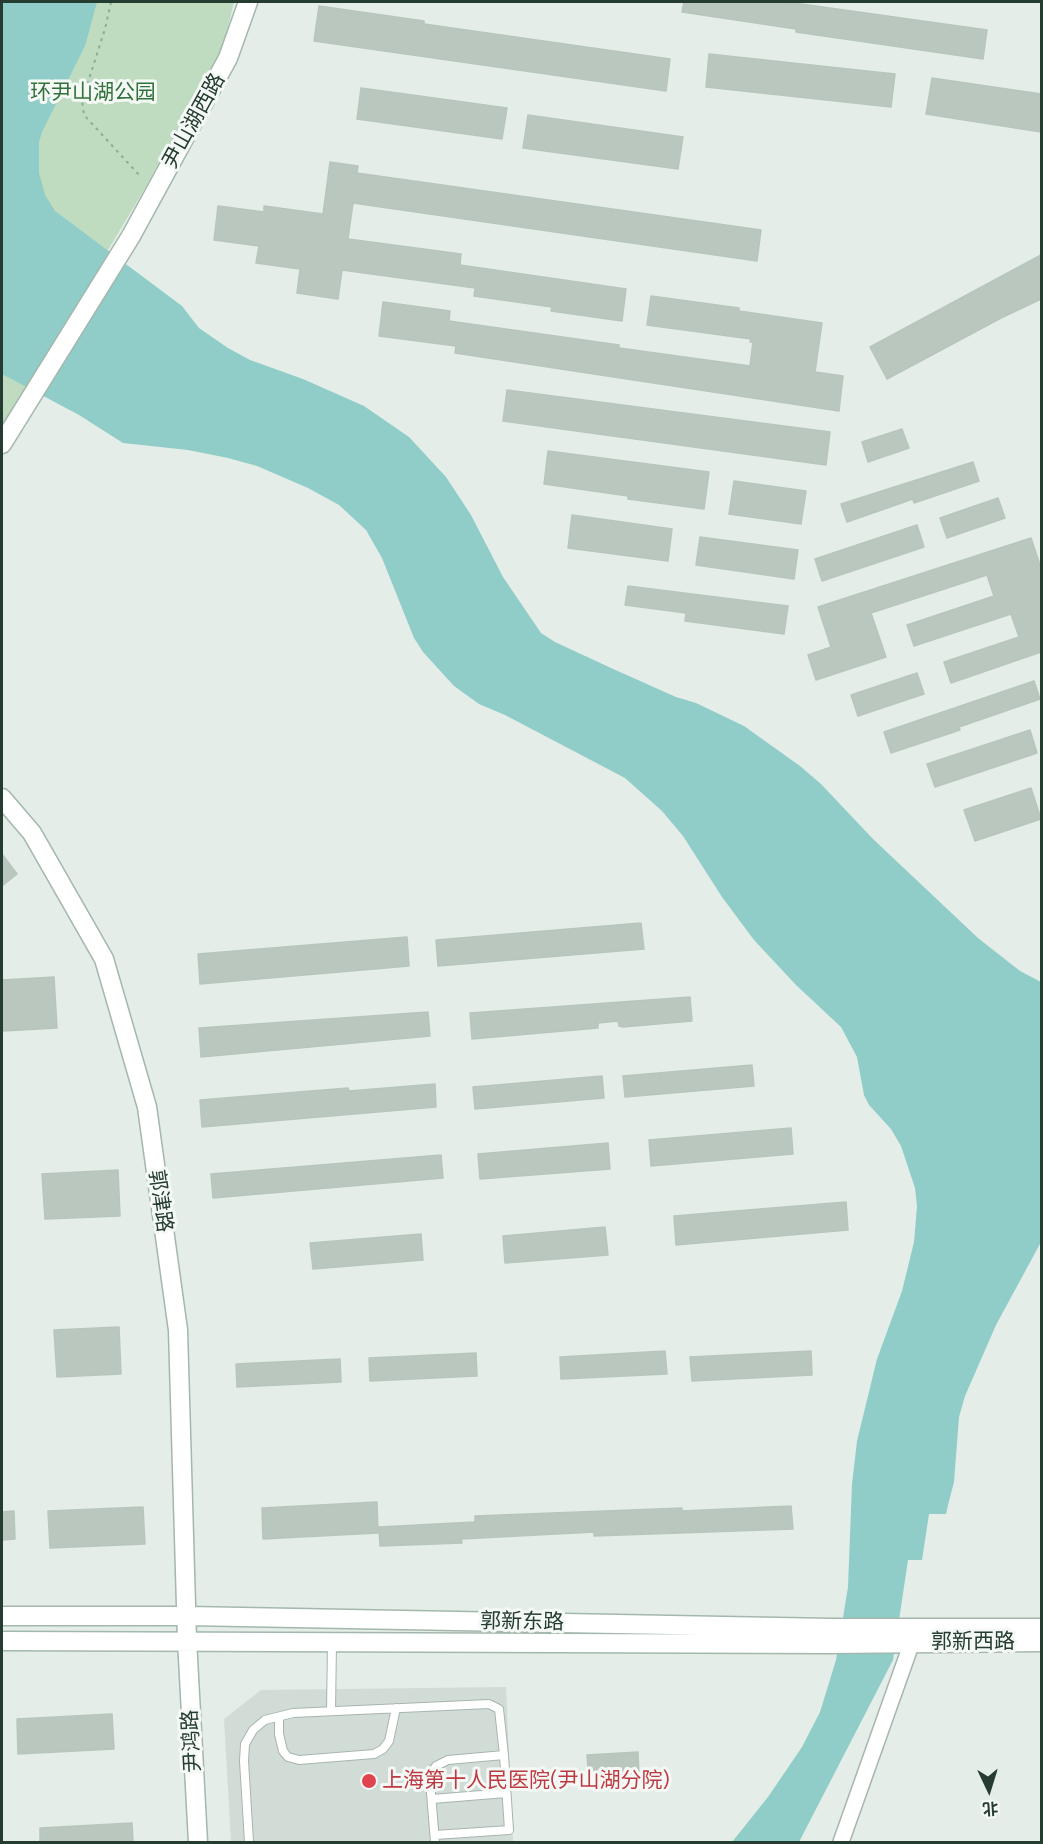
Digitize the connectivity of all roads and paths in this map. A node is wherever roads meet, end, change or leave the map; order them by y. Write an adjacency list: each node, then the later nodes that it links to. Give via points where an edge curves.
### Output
1 (111, 2): 3 (path, via 82,101 84,115)
2 (248, 2): 4 (main road, 尹山湖西路, via 228,58 131,236)
3 (140, 176)
4 (2, 444)
5 (2, 798): 7 (main road, 郭津路, via 32,833 104,959 147,1107 178,1330)
6 (2, 1616): 7 (main road, 郭新东路)
7 (188, 1616): 9 (main road, 郭新东路); 11 (main road, 郭津路)
8 (1041, 1628): 10 (main road, 郭新东路)
9 (831, 1636): 10 (main road, 郭新东路); 13 (main road, 郭新东路)
10 (908, 1638): 14 (main road, 郭新西路); 24 (street)
11 (187, 1640): 12 (main road, 郭新东路); 13 (main road, 郭新东路); 22 (main road, 尹鸿路)
12 (2, 1641)
13 (332, 1641): 16 (lane)
14 (1041, 1642)
15 (396, 1708): 16 (lane); 17 (lane, via 389,1741 374,1754 299,1760 283,1751); 18 (lane, via 489,1704 499,1709)
16 (331, 1711): 17 (lane)
17 (279, 1717): 23 (lane, via 265,1720 245,1744)
18 (504, 1755): 19 (lane); 20 (lane, via 448,1760 436,1766 430,1781)
19 (506, 1792): 20 (lane); 21 (lane, via 509,1830)
20 (432, 1799): 21 (lane)
21 (435, 1839)
22 (198, 1842)
23 (249, 1842)
24 (841, 1842)

